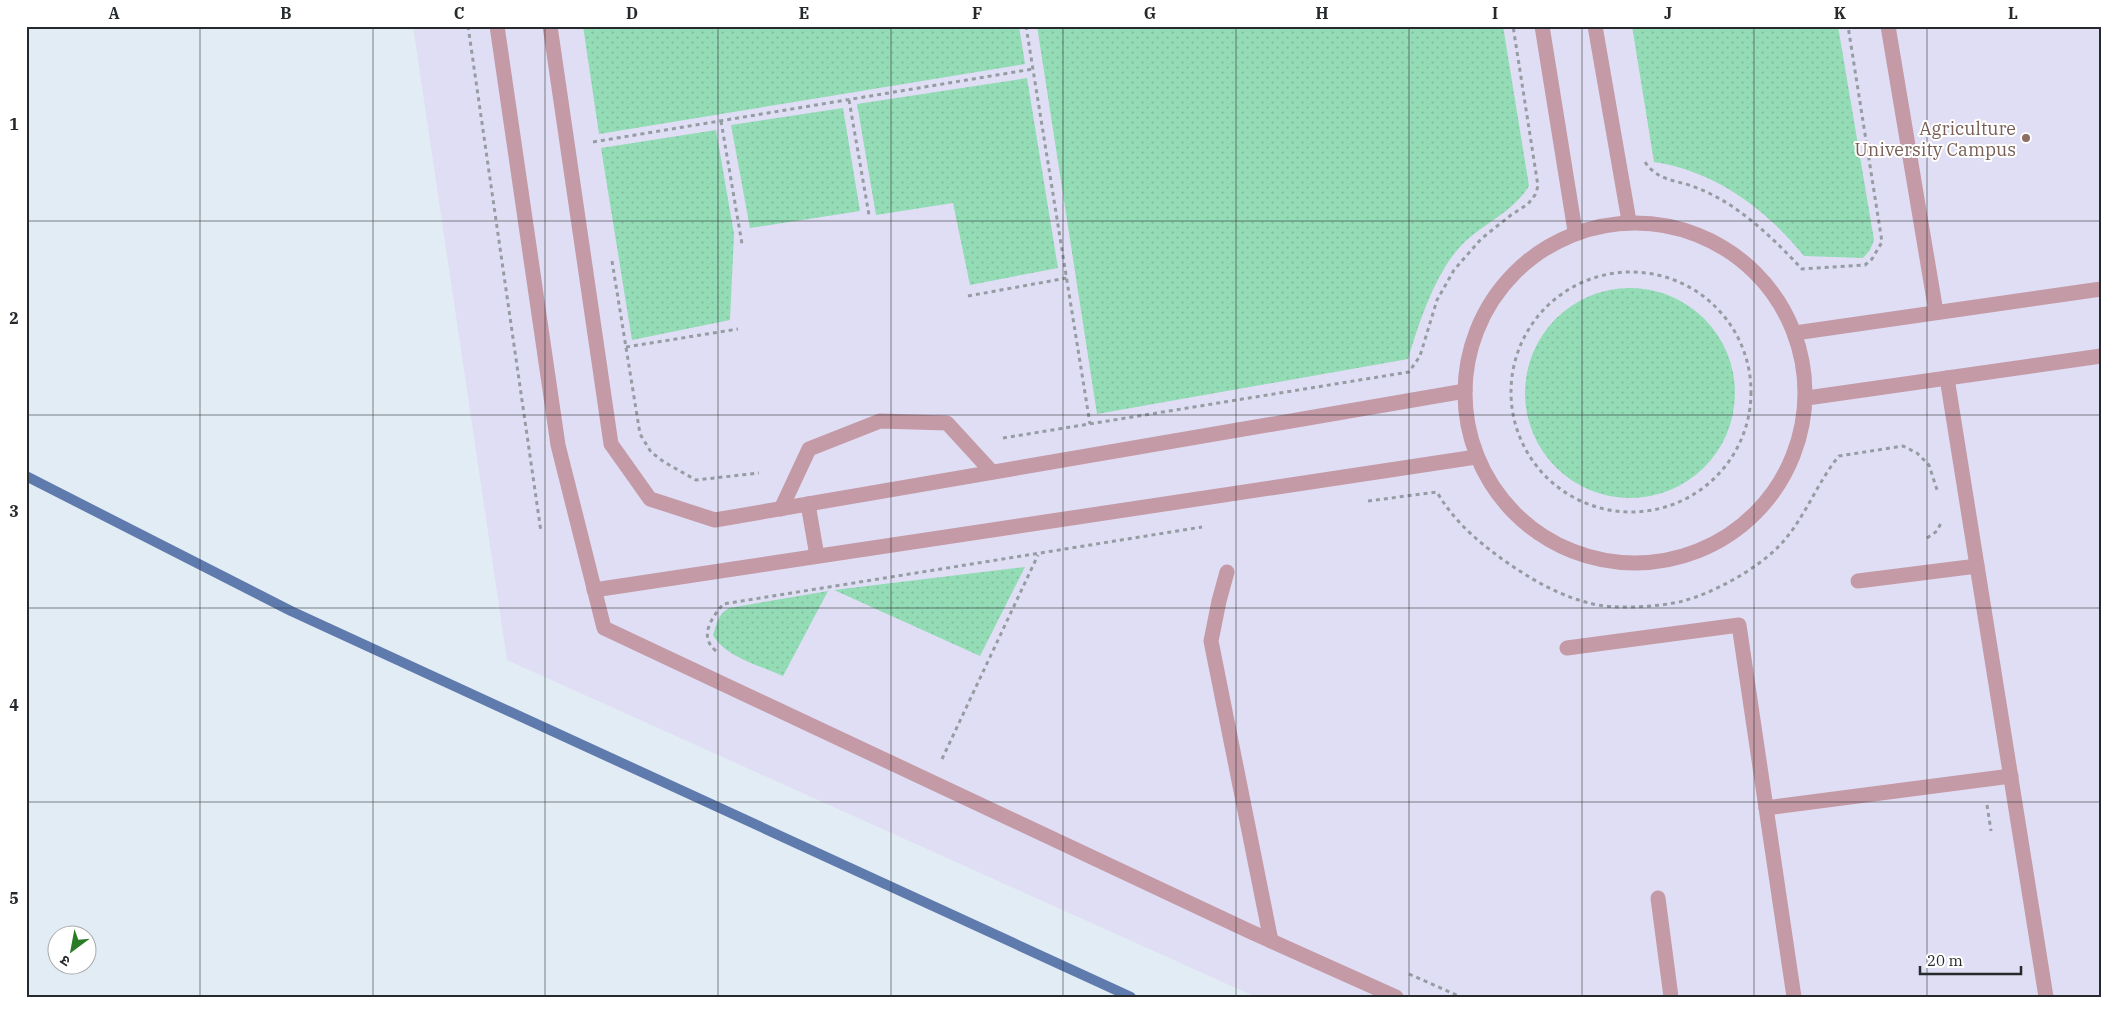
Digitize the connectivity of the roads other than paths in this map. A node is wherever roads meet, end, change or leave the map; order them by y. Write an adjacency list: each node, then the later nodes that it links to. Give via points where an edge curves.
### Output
1 (497, 26): 23 (street, via 558,446)
2 (550, 26): 18 (street, via 611,444 650,499 715,520)
3 (1542, 26): 7 (street)
4 (1595, 26): 6 (street)
5 (1888, 26): 9 (street)
6 (1629, 221): 7 (street); 10 (street, via 1685,229 1735,253 1774,292)
7 (1575, 232): 13 (street, via 1527,259 1490,300 1468,351)
8 (2101, 289): 9 (street)
9 (1936, 312): 10 (street)
10 (1795, 333): 14 (street)
11 (2101, 356): 12 (street)
12 (1947, 378): 14 (street); 20 (street)
13 (1465, 391): 15 (street, via 1463,406); 16 (street)
14 (1807, 398): 15 (street, via 1796,454 1767,503 1723,541 1669,561 1611,563 1556,545 1510,510)
15 (1476, 457): 19 (street)
16 (992, 472): 17 (street); 18 (street, via 947,423 880,421 809,449)
17 (808, 504): 18 (street); 19 (street)
18 (781, 509)
19 (817, 556): 23 (street)
20 (1977, 566): 22 (street); 25 (street)
21 (1227, 572): 28 (street, via 1211,641)
22 (1858, 581)
23 (594, 590): 28 (street, via 604,628)
24 (1567, 648): 26 (street, via 1739,625)
25 (2011, 776): 26 (street); 32 (street)
26 (1766, 808): 31 (street)
27 (1658, 898): 30 (street)
28 (1271, 941): 29 (street)
29 (1396, 997)
30 (1671, 997)
31 (1794, 997)
32 (2046, 997)

